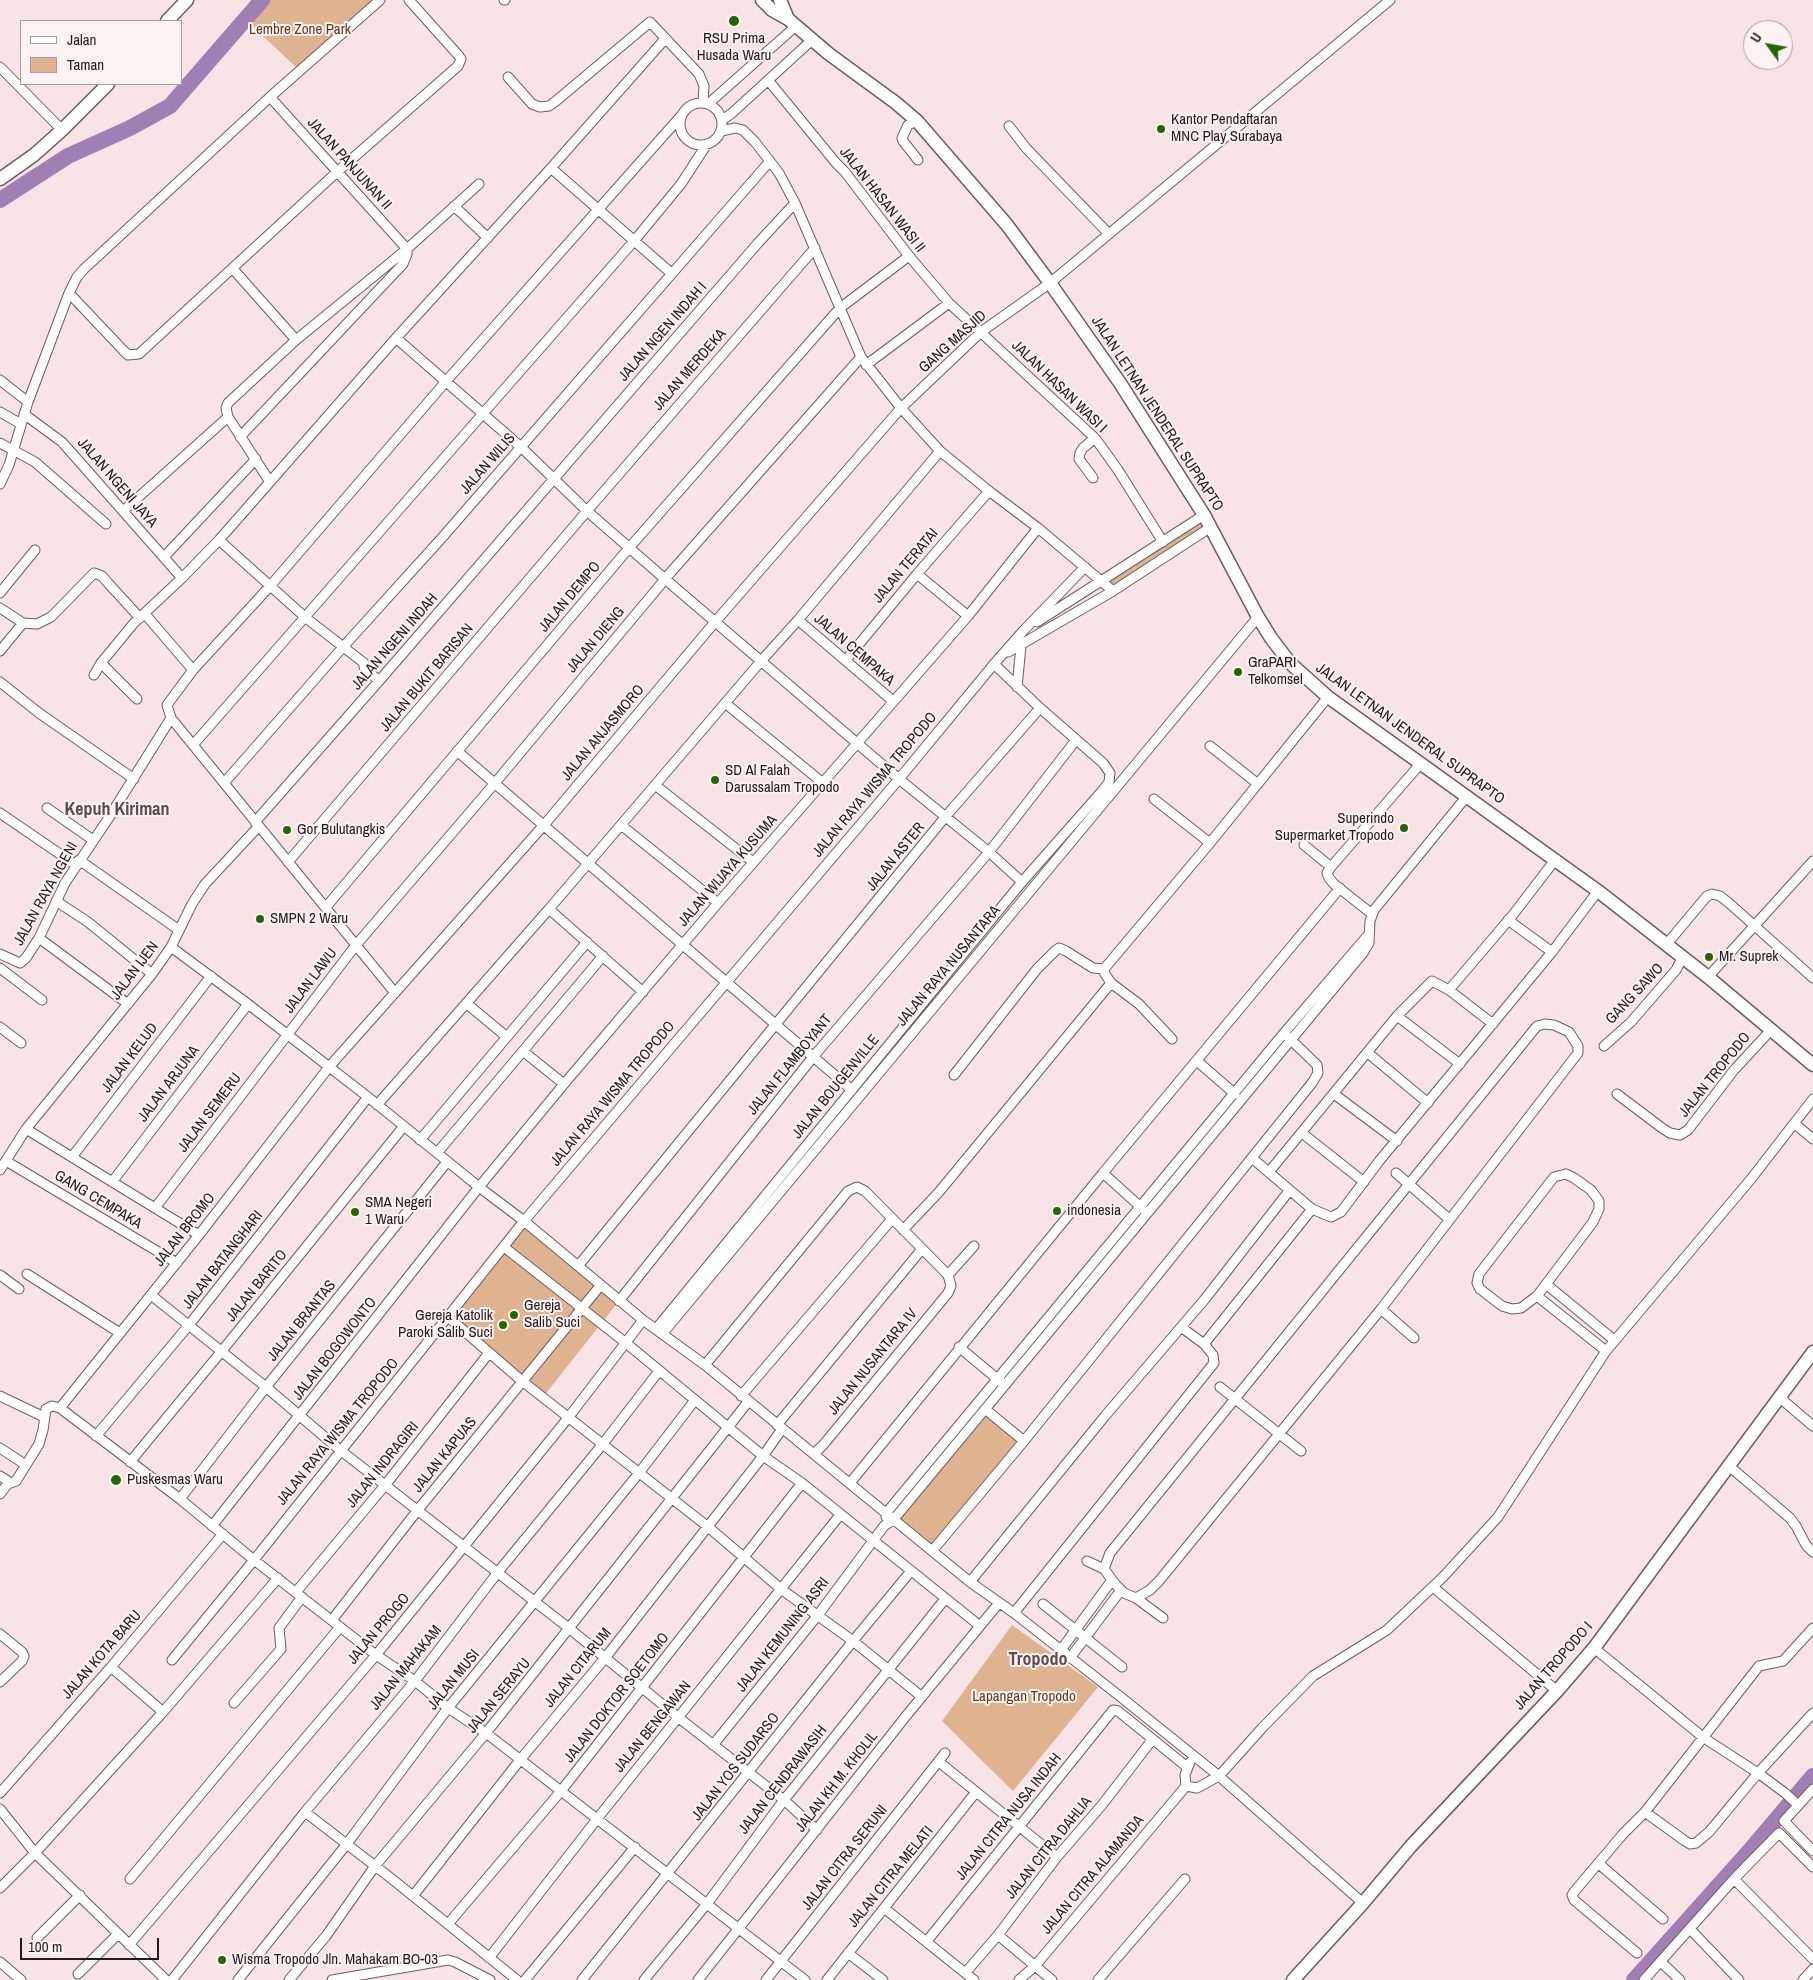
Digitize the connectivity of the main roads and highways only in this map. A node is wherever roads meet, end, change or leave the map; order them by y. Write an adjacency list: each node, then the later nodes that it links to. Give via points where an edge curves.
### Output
1 (187, 0): 4 (main road)
2 (762, 0): 5 (main road)
3 (780, 1): 5 (main road)
4 (168, 20)
5 (792, 22): 8 (main road, JALAN LETNAN JENDERAL SUPRAPTO, via 916,121 1007,225 1120,383 1211,526 1258,617 1290,663 1328,697 1598,890)
6 (107, 85): 7 (main road, via 59,126 34,155)
7 (0, 180)
8 (1813, 1065)
9 (1813, 1352): 10 (main road, JALAN TROPODO I, via 1594,1648 1411,1846)
10 (1293, 1980)

